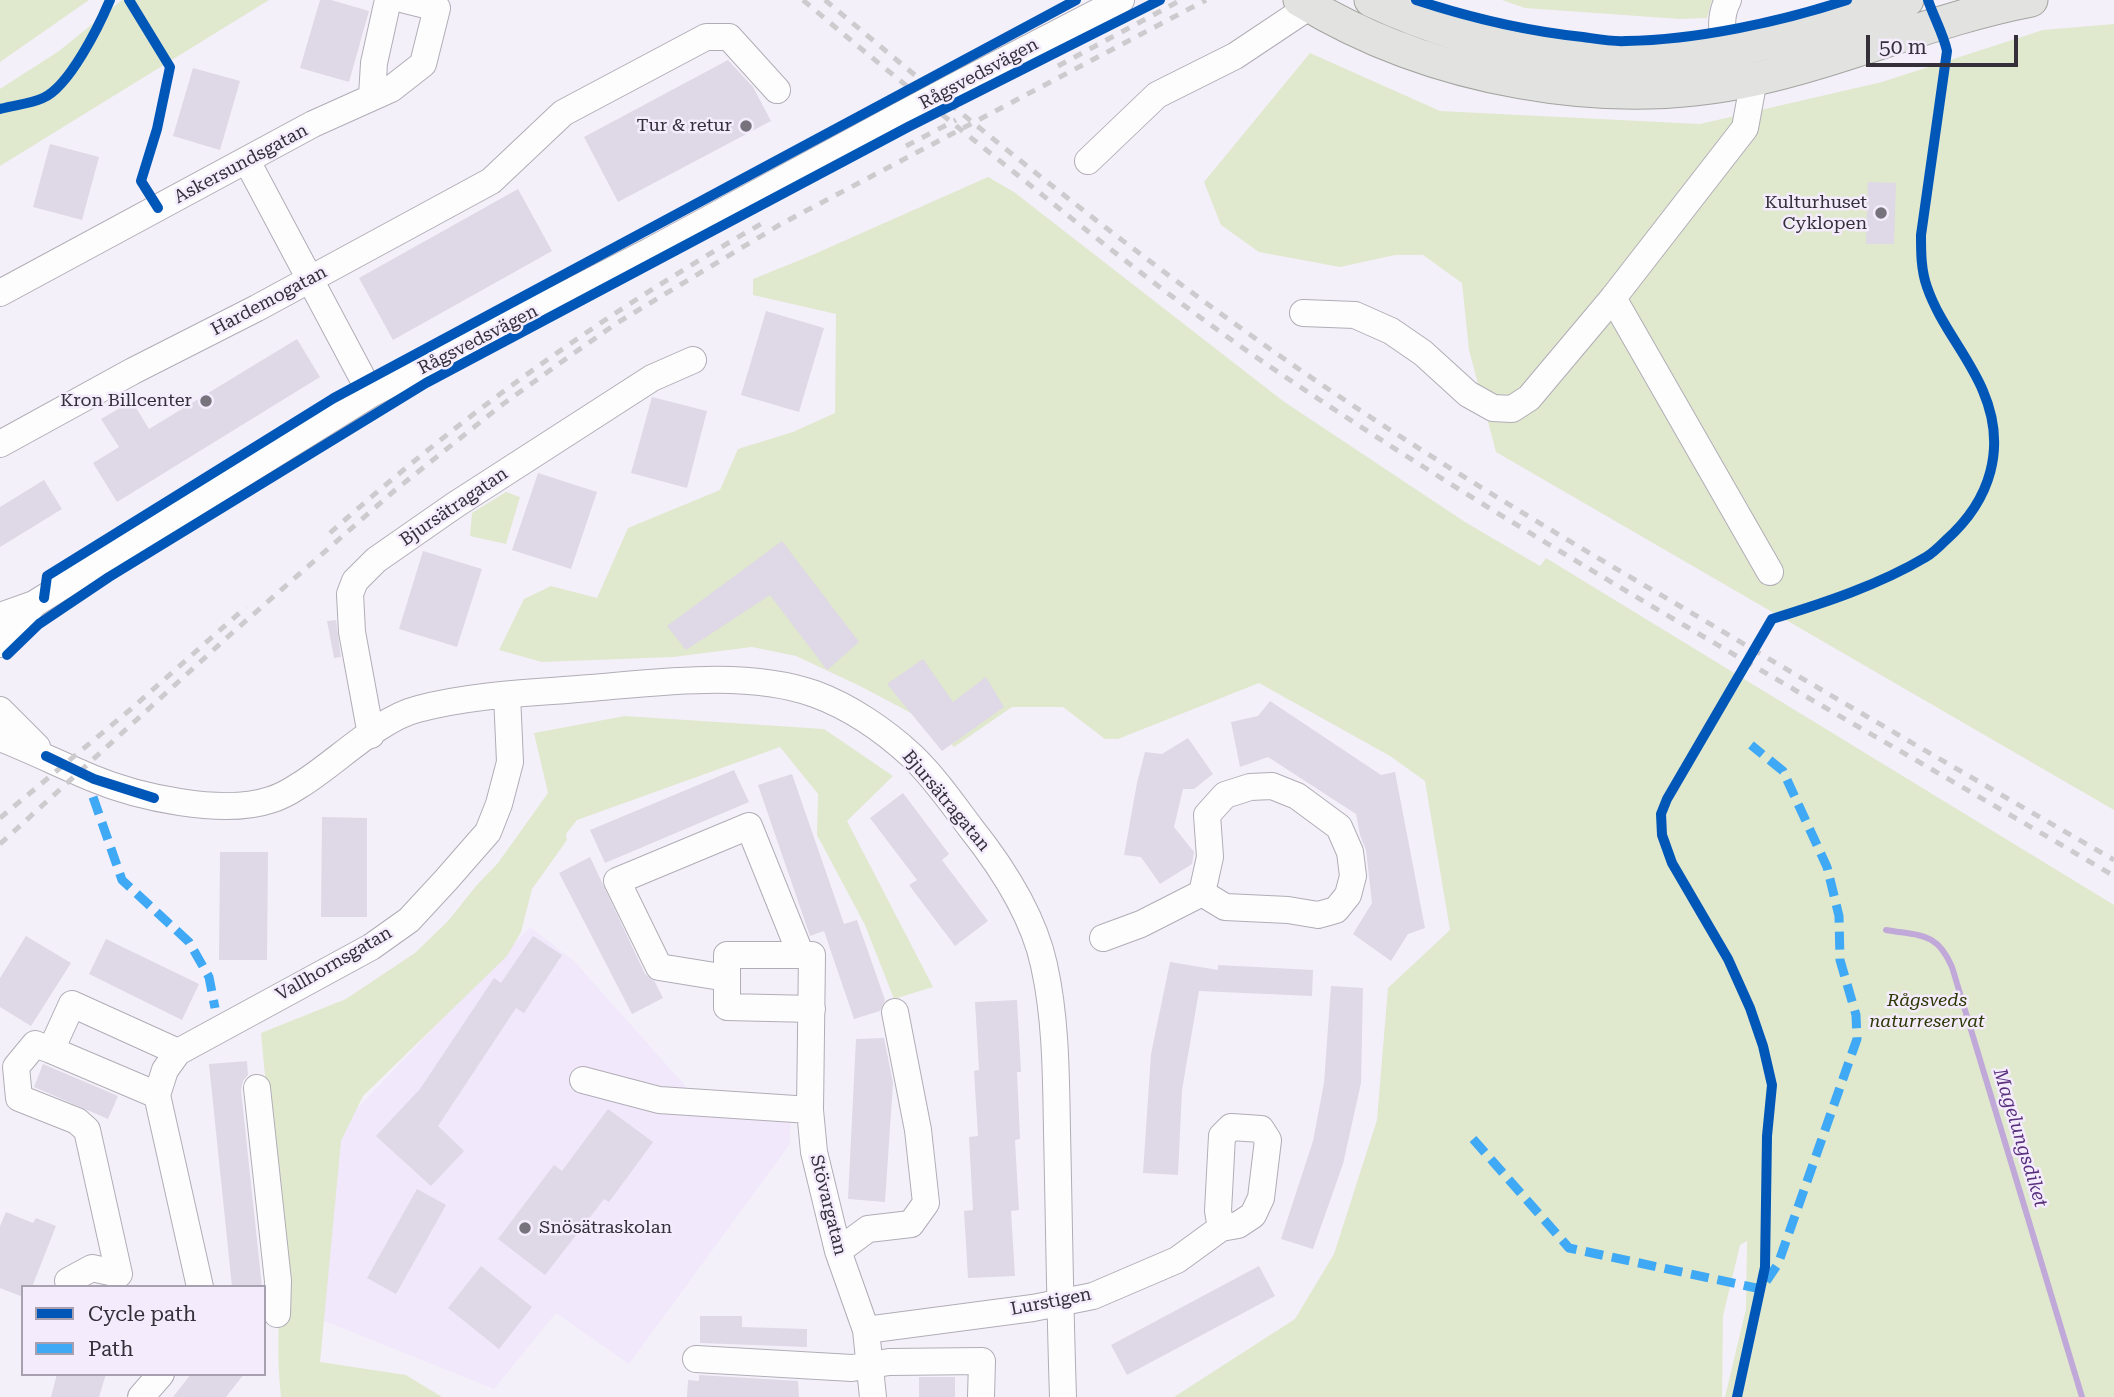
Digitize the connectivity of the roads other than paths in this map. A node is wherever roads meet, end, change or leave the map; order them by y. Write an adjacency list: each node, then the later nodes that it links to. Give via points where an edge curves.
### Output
1 (388, 0): 12 (street)
2 (405, 0): 12 (street, Askersundsgatan, via 438,8 423,64 391,89)
3 (1121, 0): 20 (street, Rågsvedsvägen, bridge)
4 (1371, 0): 9 (main road, via 1429,25 1538,52 1646,59)
5 (1728, 0): 9 (street, via 1721,30)
6 (1907, 0): 9 (main road, via 1789,38)
7 (2031, 0): 10 (main road, via 1975,12)
8 (1305, 3): 10 (main road, via 1355,30 1418,55 1528,82 1636,92); 14 (street, via 1235,56 1157,95)
9 (1726, 52)
10 (1754, 79): 17 (street, via 1745,128)
11 (776, 90): 15 (street, Hardemogatan, via 730,37 706,37 563,113 491,181)
12 (372, 96): 13 (street, Askersundsgatan)
13 (247, 161): 15 (street); 16 (street, Askersundsgatan)
14 (1088, 161)
15 (310, 280): 20 (street); 21 (street, Hardemogatan)
16 (0, 293)
17 (1613, 298): 18 (street, via 1529,398 1512,409 1493,408 1468,394 1423,353 1356,314); 22 (street)
18 (1303, 313)
19 (692, 360): 28 (street, Bjursätragatan, via 652,377 455,505 376,560 355,581 350,594 352,632)
20 (371, 394): 23 (street, Rågsvedsvägen)
21 (0, 444)
22 (1770, 572)
23 (34, 604): 24 (street, Rågsvedsvägen); 25 (street, Rågsvedsvägen)
24 (0, 616)
25 (0, 644)
26 (507, 695): 28 (street, Bjursätragatan, via 414,710); 38 (street, Vallhornsgatan, via 510,762 499,804 488,832 446,880 409,920 371,947); 47 (street, Bjursätragatan, via 731,680 786,686 842,707 913,757 991,853 1017,897 1044,961 1053,1009)
27 (0, 710): 30 (street, Bjursätragatan)
28 (371, 735): 30 (street, Bjursätragatan, via 293,790 250,804 212,806 154,798 94,779)
29 (0, 738): 30 (street, Bjursätragatan)
30 (46, 756)
31 (1202, 892): 31 (street, via 1210,857 1207,815 1225,795 1250,787 1272,786 1297,796 1339,827 1350,852 1353,876 1348,895 1336,910 1318,915 1225,907); 32 (street)
32 (1103, 938)
33 (801, 955): 34 (street, via 727,955); 34 (street, via 749,826 617,881 659,967); 35 (street, Stövargatan, via 812,955)
34 (727, 978): 35 (street, via 727,1007)
35 (812, 1009): 42 (street, Stövargatan)
36 (895, 1013): 44 (street, via 918,1130 926,1203 911,1224 868,1229)
37 (51, 1050): 38 (street, via 72,1004); 41 (street); 45 (street, via 35,1044 16,1067 19,1098 77,1121 87,1130 119,1274 92,1268)
38 (178, 1052): 41 (street, via 165,1070)
39 (583, 1080): 42 (street, via 659,1100)
40 (257, 1088): 48 (street)
41 (157, 1095): 46 (street)
42 (810, 1110): 44 (street, Stövargatan, via 814,1152)
43 (1221, 1228): 47 (street, Lurstigen, via 1177,1260 1093,1296)
44 (838, 1251): 49 (street, Stövargatan)
45 (68, 1282)
46 (200, 1285)
47 (1060, 1302): 49 (street, Lurstigen); 56 (street, Bjursätragatan)
48 (278, 1311)
49 (866, 1330): 51 (street, Stövargatan)
50 (696, 1359): 51 (street, via 852,1368)
51 (870, 1365): 54 (street, Stövargatan); 55 (street, via 982,1362)
52 (159, 1376): 53 (street)
53 (141, 1397)
54 (873, 1397)
55 (981, 1397)
56 (1063, 1397)

